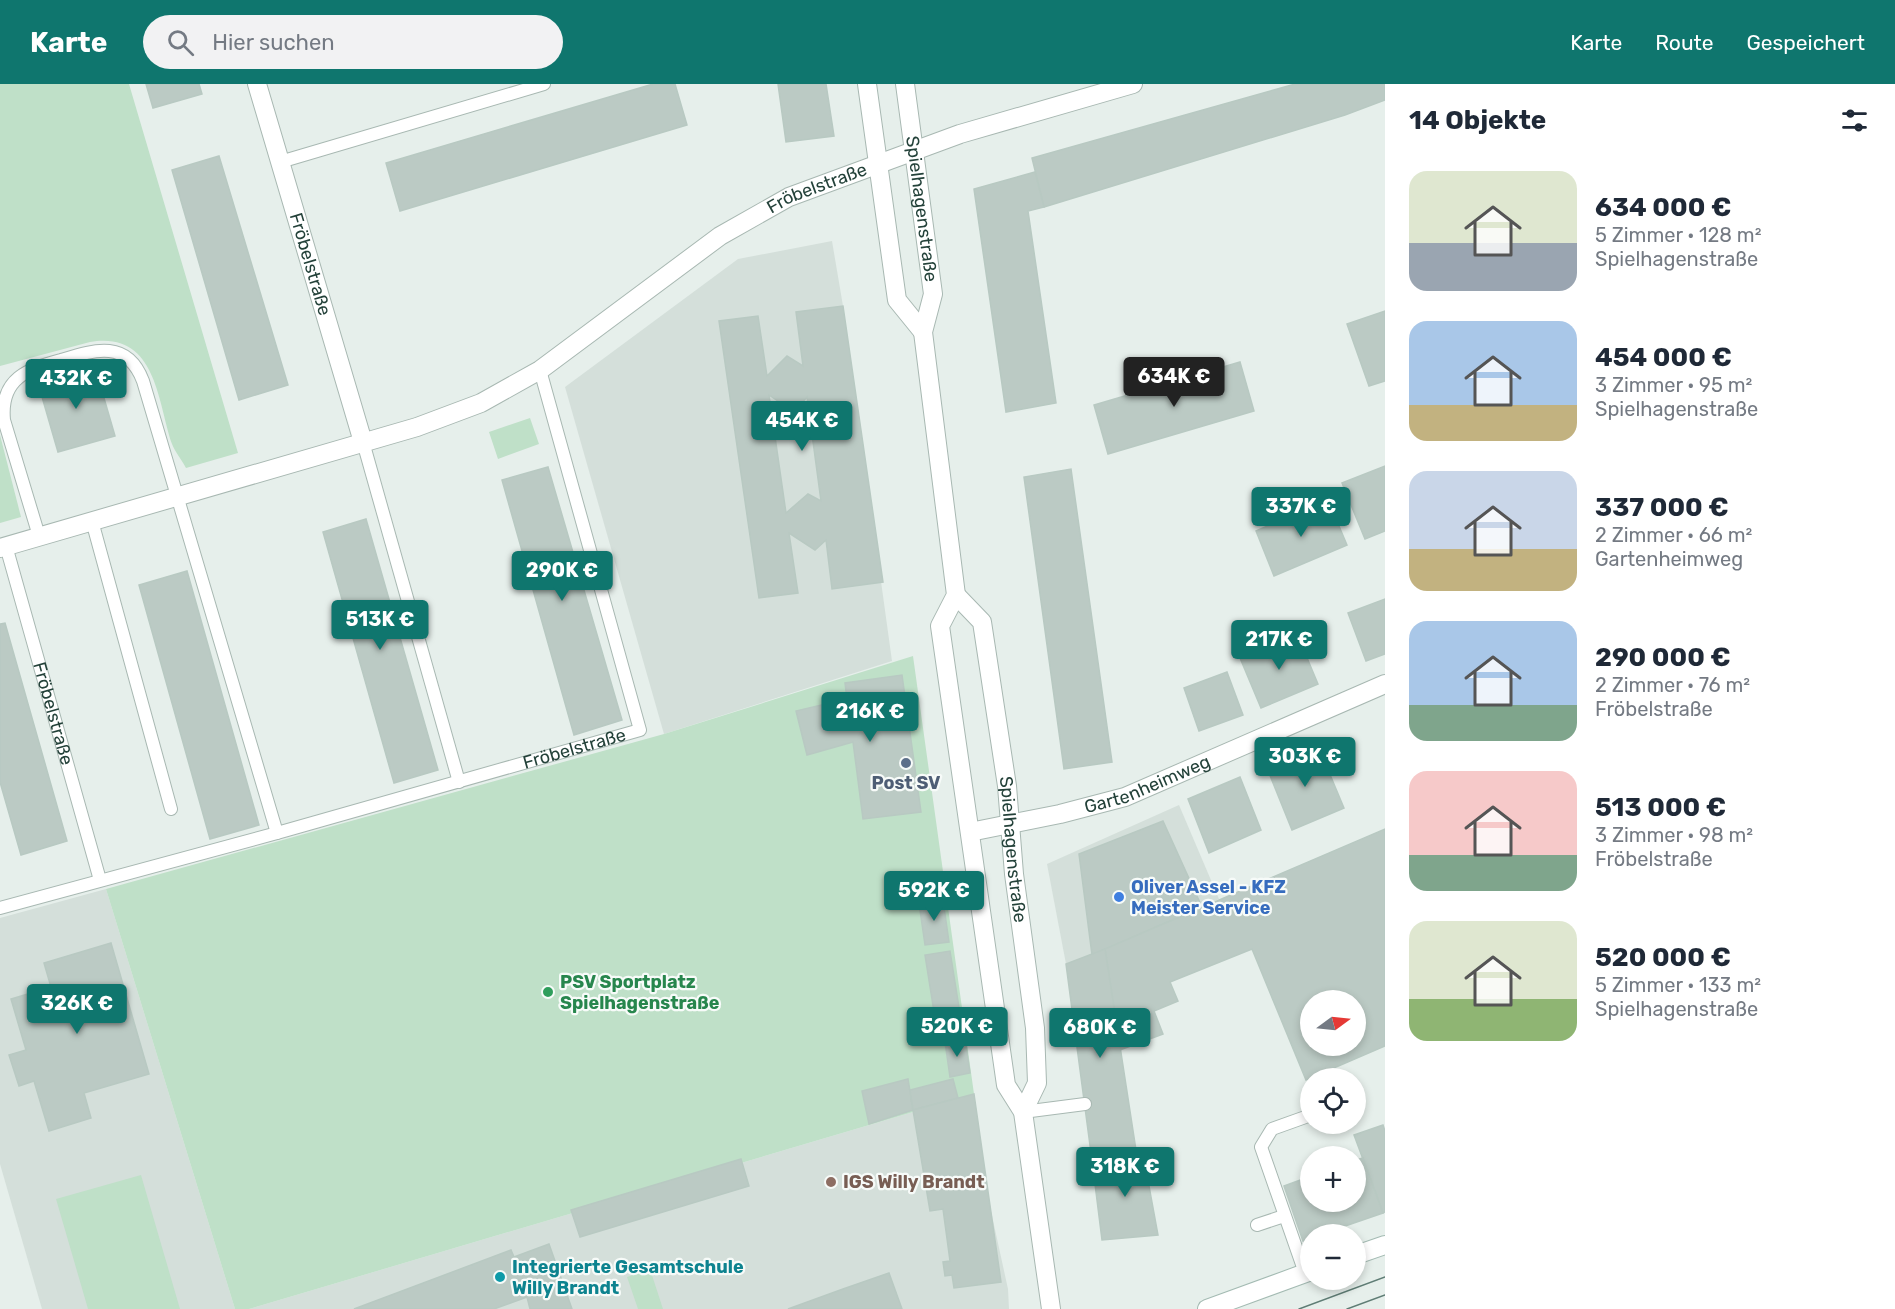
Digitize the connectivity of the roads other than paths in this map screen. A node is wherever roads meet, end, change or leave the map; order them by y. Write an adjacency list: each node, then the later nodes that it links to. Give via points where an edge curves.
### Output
1 (257, 84): 7 (street, Fröbelstraße)
2 (544, 84): 7 (lane)
3 (867, 84): 8 (street, Spielhagenstraße)
4 (904, 84): 6 (street, Spielhagenstraße)
5 (1133, 84): 6 (street, Fröbelstraße)
6 (914, 151): 8 (street, Fröbelstraße); 9 (street, Spielhagenstraße, via 933,294)
7 (280, 162): 11 (street, Fröbelstraße)
8 (878, 164): 9 (street, Spielhagenstraße, via 897,300); 10 (street, Fröbelstraße, via 789,197 743,222)
9 (923, 332): 16 (street, Spielhagenstraße)
10 (540, 370): 11 (street, Fröbelstraße, via 462,411); 18 (lane, Fröbelstraße, via 640,730)
11 (363, 442): 12 (street, Fröbelstraße); 18 (lane, Fröbelstraße)
12 (178, 496): 13 (street, Fröbelstraße); 14 (lane, via 140,373 121,355 92,350 25,371 13,382 6,397 4,420); 22 (lane)
13 (92, 521): 14 (street, Fröbelstraße); 19 (lane)
14 (39, 536): 15 (street, Fröbelstraße)
15 (3, 547): 23 (lane, Fröbelstraße)
16 (956, 596): 20 (street, Spielhagenstraße, via 982,622 1007,786); 21 (street, via 940,626)
17 (1385, 684): 20 (street, Gartenheimweg, via 1125,797)
18 (459, 782): 22 (lane, Fröbelstraße)
19 (171, 809)
20 (1009, 824): 21 (street, Gartenheimweg); 26 (street, Spielhagenstraße, via 1035,1028 1037,1083)
21 (969, 832): 26 (street, via 1006,1085)
22 (277, 834): 23 (lane, Fröbelstraße)
23 (100, 880): 24 (lane, Fröbelstraße)
24 (0, 908)
25 (1085, 1104): 26 (lane)
26 (1023, 1112): 34 (street)
27 (1300, 1119): 28 (lane, via 1272,1129 1260,1148)
28 (1284, 1216): 29 (lane); 32 (lane)
29 (1257, 1225)
30 (1385, 1245): 31 (street)
31 (1366, 1252)
32 (1300, 1253)
33 (1300, 1275): 35 (street)
34 (1052, 1309)
35 (1207, 1309)

